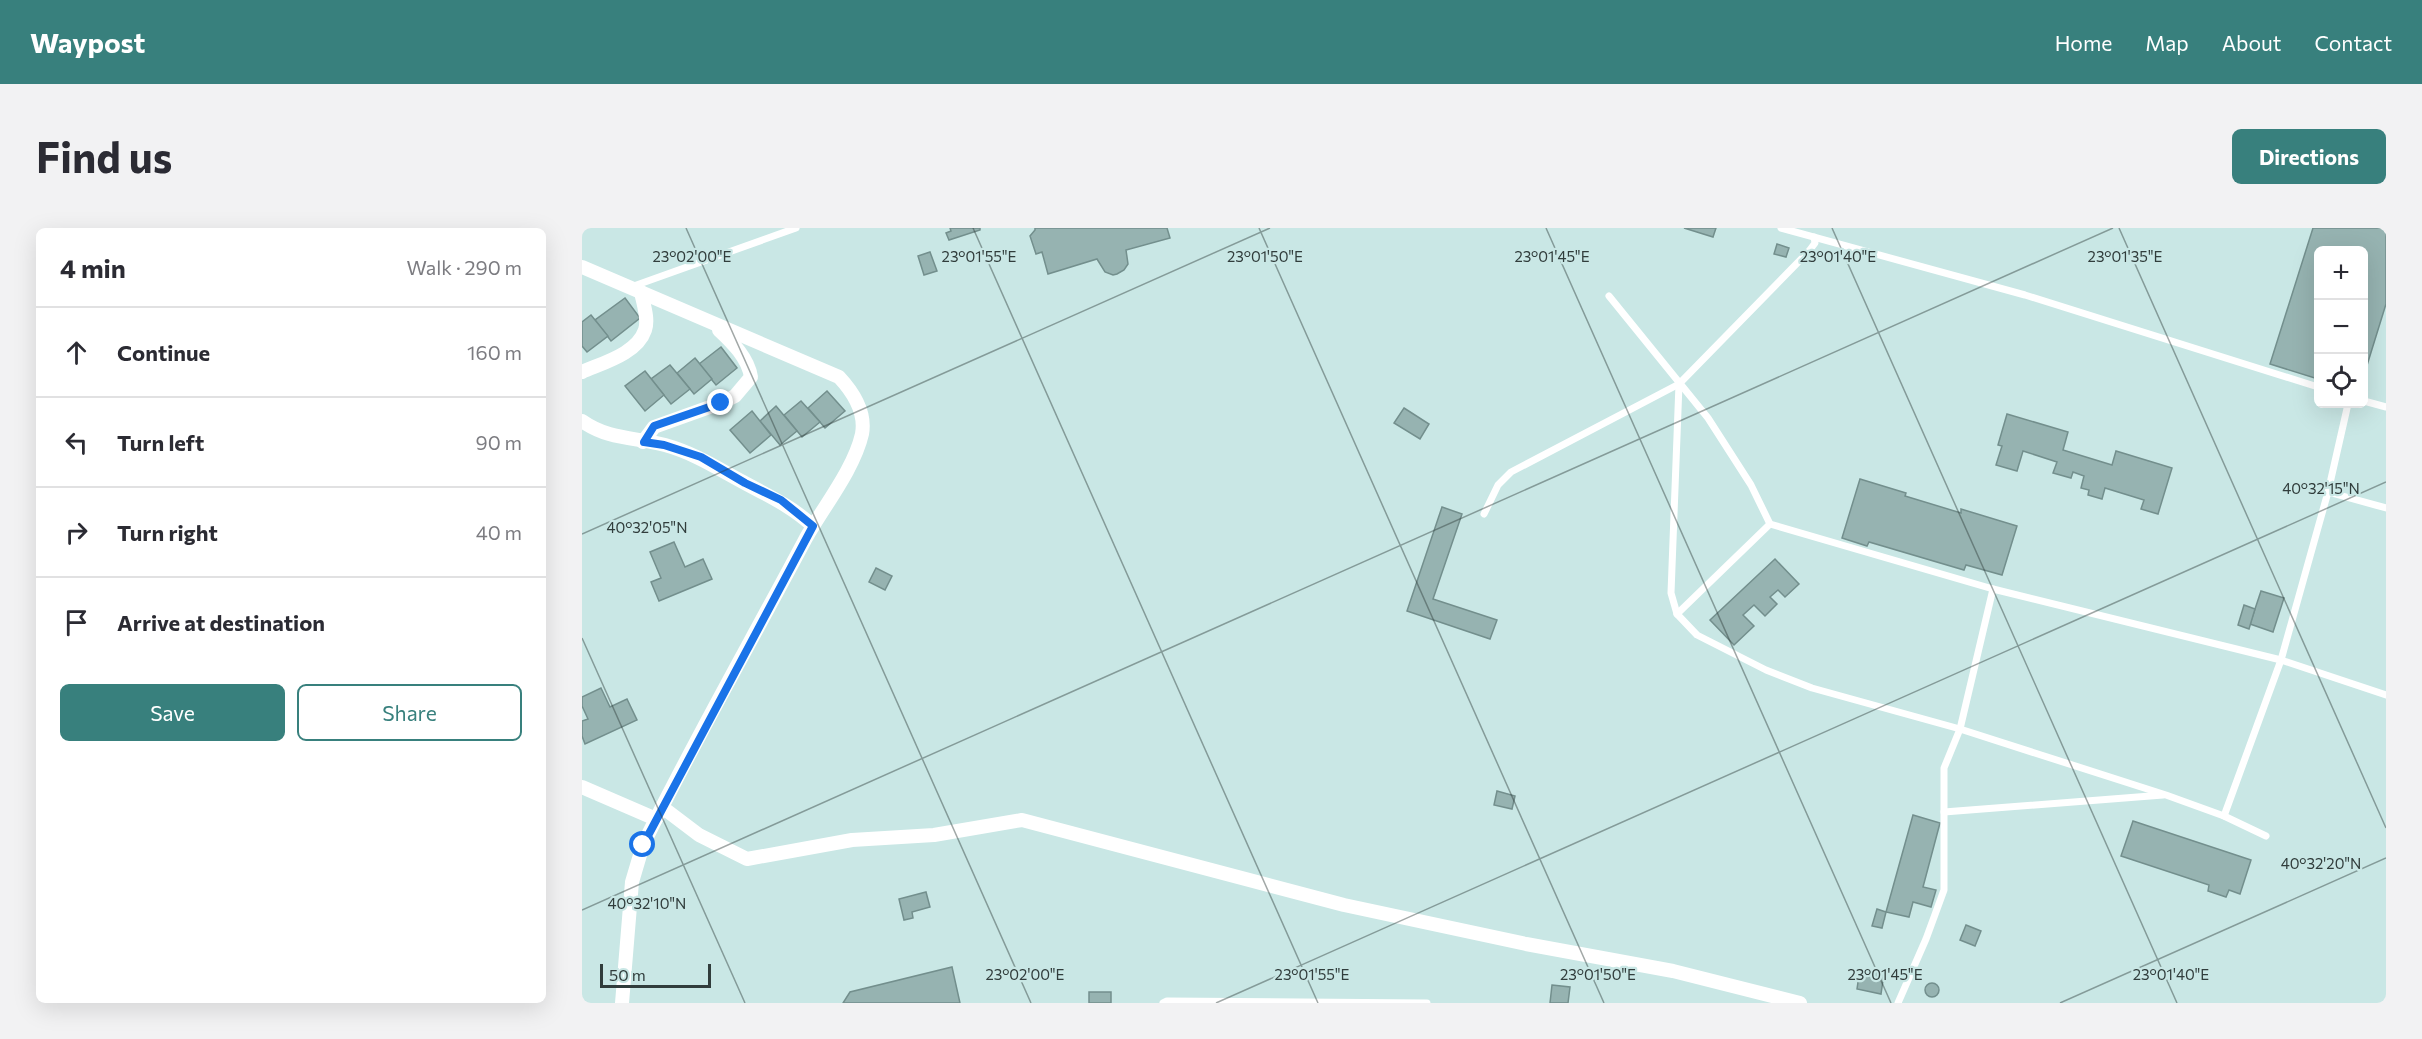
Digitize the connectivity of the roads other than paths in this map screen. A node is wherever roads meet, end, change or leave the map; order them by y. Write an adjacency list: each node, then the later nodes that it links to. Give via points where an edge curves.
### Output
1 (796, 228): 5 (lane)
2 (1781, 228): 3 (lane)
3 (1814, 237): 9 (lane, via 1809,251); 10 (lane, via 2025,295)
4 (582, 267): 5 (street)
5 (635, 290): 7 (street); 8 (street, via 646,318 645,331 629,350)
6 (1609, 296): 9 (lane)
7 (711, 322): 15 (street, via 750,365 751,377 735,396 654,426); 20 (street, via 814,364 839,377 852,391 861,415 862,431 856,453)
8 (582, 372)
9 (1679, 384): 18 (lane, via 1511,472 1498,485); 19 (lane, via 1708,418 1751,485); 22 (lane, via 1671,593)
10 (2314, 385)
11 (2368, 402): 12 (lane)
12 (2386, 407)
13 (2347, 408): 16 (lane)
14 (582, 421): 15 (street, via 615,437)
15 (644, 442): 20 (street, via 701,457 781,500)
16 (2328, 492): 17 (lane); 23 (lane)
17 (2386, 508)
18 (1484, 514)
19 (1770, 524): 21 (lane); 22 (lane)
20 (813, 526): 29 (street)
21 (1993, 590): 23 (lane); 25 (lane)
22 (1677, 614): 25 (lane, via 1697,635 1766,670 1812,688)
23 (2281, 660): 24 (lane); 30 (lane)
24 (2386, 695)
25 (1960, 729): 27 (lane); 28 (lane, via 1944,768)
26 (582, 787): 29 (street)
27 (2166, 795): 28 (lane); 30 (lane)
28 (1944, 812): 36 (lane, via 1944,890)
29 (659, 813): 32 (street, via 643,845 632,882); 35 (street, via 747,859 852,840 934,835 1022,820 1344,905 1673,970)
30 (2224, 816): 31 (lane)
31 (2266, 836)
32 (622, 1003)
33 (1163, 1003): 34 (lane)
34 (1427, 1003)
35 (1800, 1003)
36 (1898, 1003)

